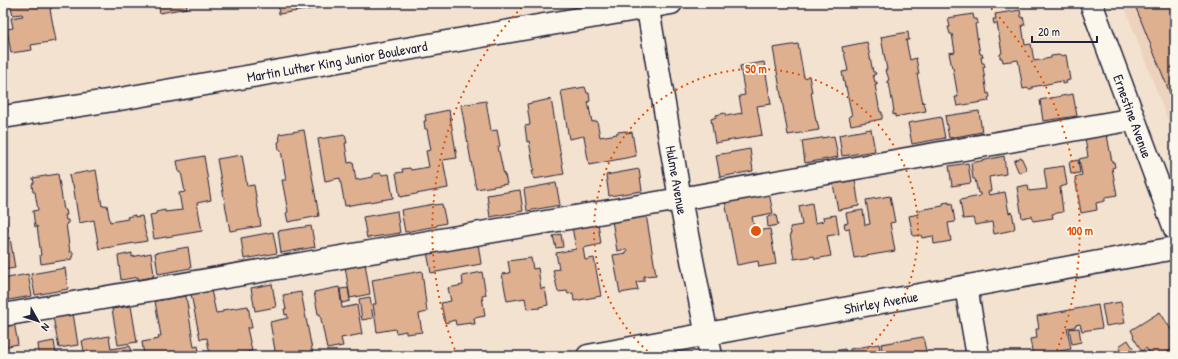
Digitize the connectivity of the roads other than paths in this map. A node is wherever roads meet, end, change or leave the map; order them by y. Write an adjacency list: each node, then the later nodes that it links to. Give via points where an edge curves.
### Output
1 (671, 3): 3 (street, Martin Luther King Junior Boulevard)
2 (1091, 3): 5 (street, Ernestine Avenue)
3 (647, 5): 4 (street, Martin Luther King Junior Boulevard, via 120,99); 6 (street, Hulme Avenue)
4 (3, 117)
5 (1134, 119): 6 (street); 7 (street, Ernestine Avenue)
6 (680, 199): 10 (street); 11 (street, Hulme Avenue)
7 (1175, 229)
8 (1175, 248): 9 (street, Shirley Avenue)
9 (966, 287): 11 (street, Shirley Avenue); 14 (street)
10 (3, 315)
11 (707, 334): 12 (street, Shirley Avenue); 13 (street, Hulme Avenue)
12 (588, 356)
13 (711, 356)
14 (978, 356)

